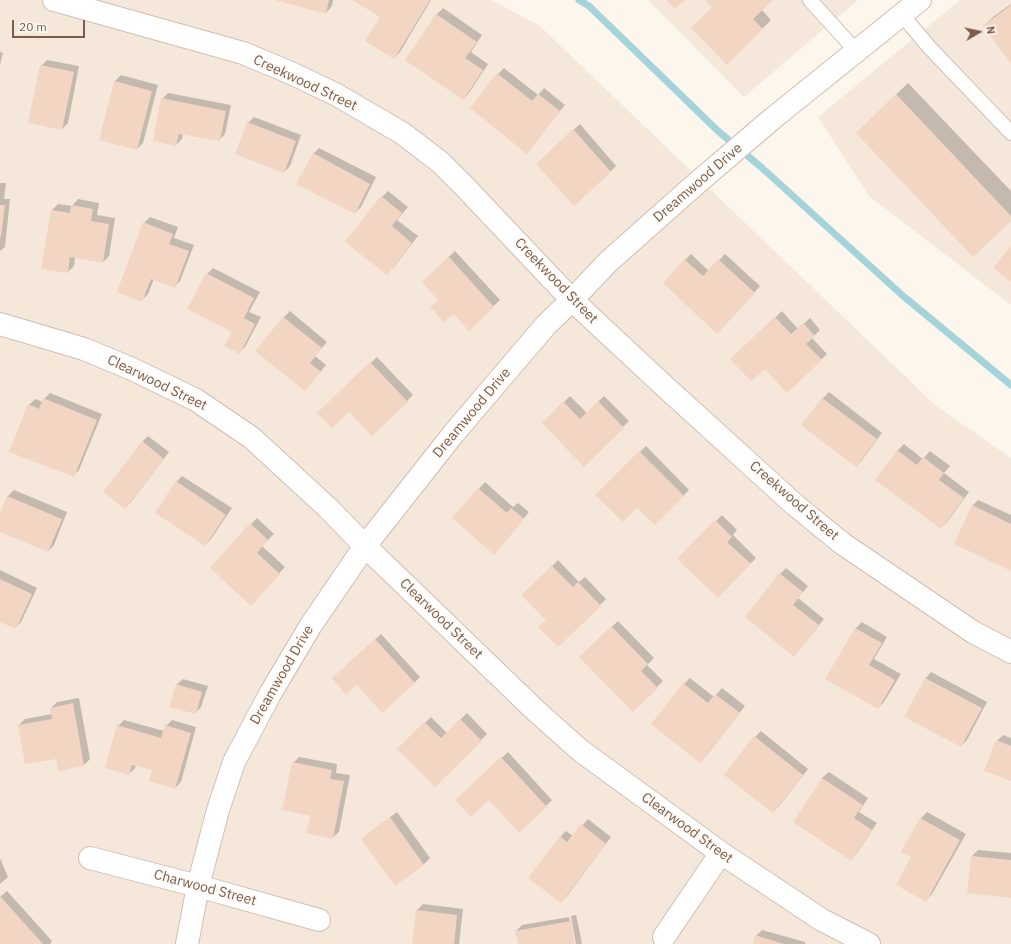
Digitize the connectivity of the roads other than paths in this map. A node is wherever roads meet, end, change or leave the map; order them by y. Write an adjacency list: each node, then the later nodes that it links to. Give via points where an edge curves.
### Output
1 (54, 0): 7 (street, Creekwood Street, via 243,54 335,94 402,134 440,162)
2 (810, 0): 5 (lane)
3 (920, 0): 4 (street, Dreamwood Drive)
4 (902, 15): 5 (street, Dreamwood Drive); 6 (lane)
5 (856, 51): 7 (street, Dreamwood Drive, via 697,183 608,262)
6 (1011, 133)
7 (572, 300): 9 (street, Dreamwood Drive, via 546,325 454,433); 10 (street, Creekwood Street, via 795,505 843,544 973,632)
8 (0, 324): 9 (street, Clearwood Street, via 84,349 196,400 252,438)
9 (365, 546): 11 (street, Clearwood Street, via 581,751); 13 (street, Dreamwood Drive, via 311,625 234,762)
10 (1011, 652)
11 (721, 853): 15 (street); 17 (street, Clearwood Street, via 822,920)
12 (90, 858): 13 (street, Charwood Street)
13 (198, 886): 14 (street, Charwood Street); 16 (street, Dreamwood Drive)
14 (319, 920)
15 (664, 936)
16 (187, 944)
17 (869, 944)

